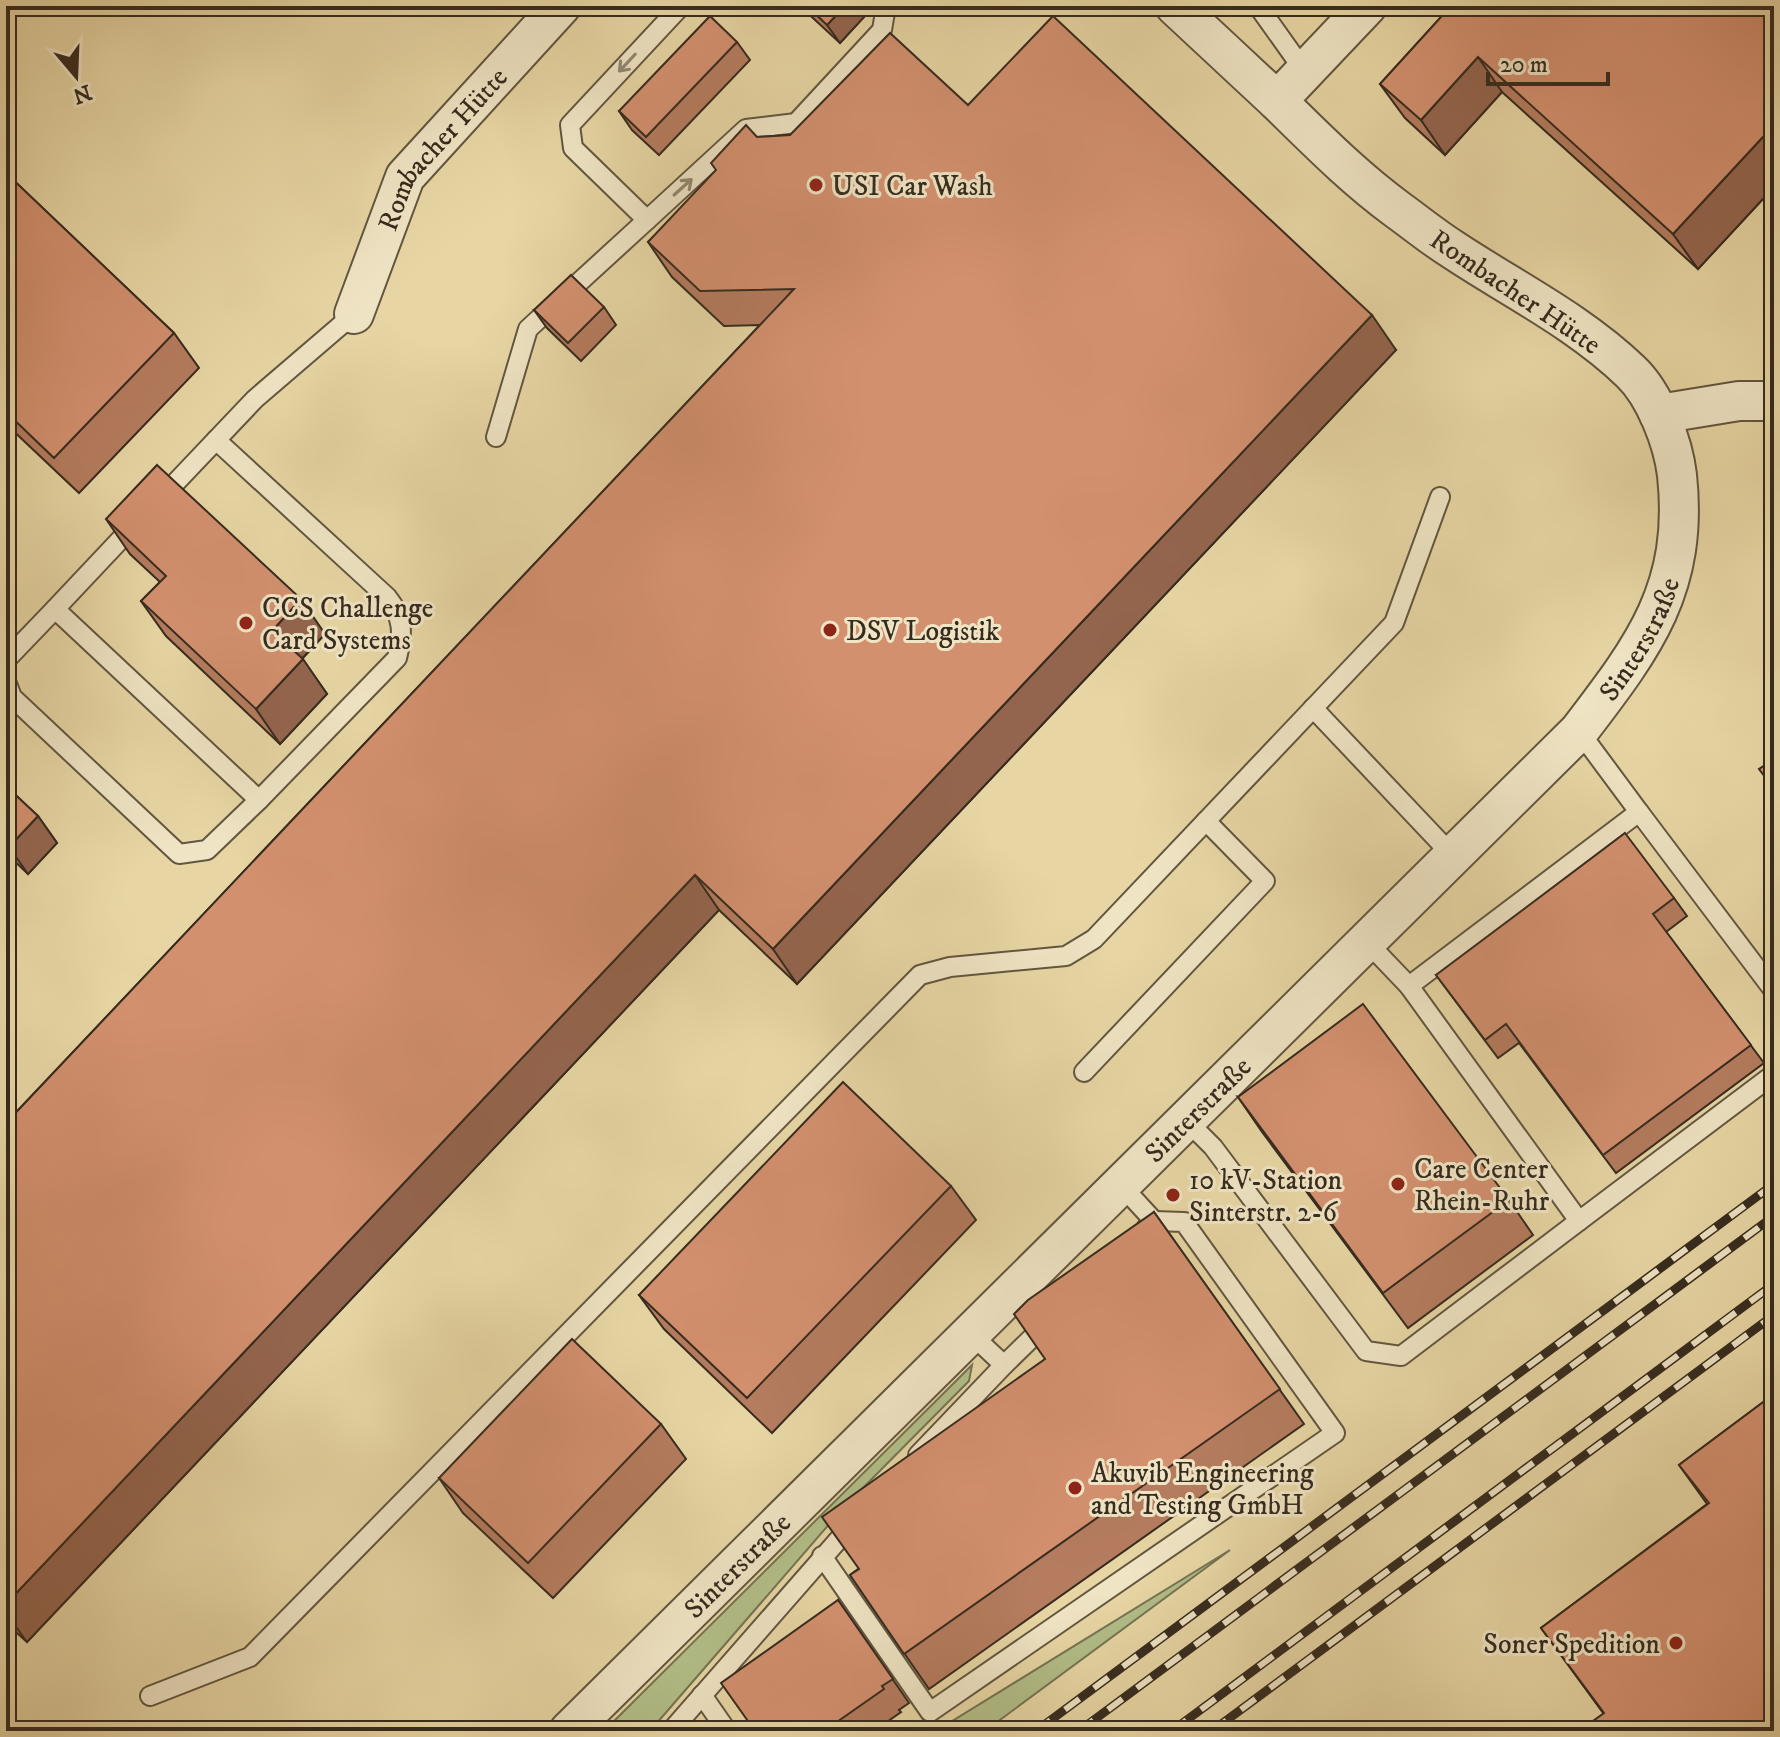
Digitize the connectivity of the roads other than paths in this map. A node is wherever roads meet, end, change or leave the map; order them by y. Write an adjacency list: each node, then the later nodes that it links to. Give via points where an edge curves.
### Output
1 (561, 6): 10 (street, Rombacher Hütte, via 405,177)
2 (681, 6): 9 (lane, one-way to 9, via 570,125 573,148)
3 (886, 6): 9 (lane, one-way to 3, via 746,129 796,123 882,30)
4 (1175, 6): 8 (street, Rombacher Hütte)
5 (1258, 6): 7 (lane)
6 (1367, 6): 7 (street)
7 (1305, 72): 8 (street)
8 (1277, 101): 12 (street, Rombacher Hütte, via 1376,194 1450,248 1570,322 1612,356 1633,374)
9 (647, 220): 13 (lane, via 528,329)
10 (354, 314): 14 (lane)
11 (1774, 401): 12 (street)
12 (1659, 414): 20 (street, Sinterstraße, via 1674,450 1680,501 1677,550 1666,595 1632,662)
13 (496, 437)
14 (216, 440): 16 (lane); 21 (lane, via 387,597 401,623 397,658)
15 (1440, 497): 19 (lane, via 1394,623)
16 (55, 609): 17 (lane); 21 (lane)
17 (6, 660)
18 (6, 681): 21 (lane, via 12,697 179,854 207,850)
19 (1313, 708): 23 (lane); 24 (lane)
20 (1579, 731): 22 (lane); 24 (street, Sinterstraße)
21 (259, 800)
22 (1639, 812): 26 (lane); 27 (lane)
23 (1206, 821): 28 (lane, via 1265,881); 42 (lane, via 1094,939 1066,956 950,967 920,975 250,1657)
24 (1453, 856): 25 (street, Sinterstraße)
25 (1366, 941): 26 (lane); 30 (street, Sinterstraße)
26 (1409, 986): 33 (lane)
27 (1774, 991)
28 (1084, 1072)
29 (1774, 1074): 33 (lane)
30 (1185, 1119): 31 (street, Sinterstraße); 33 (lane, via 1213,1147 1366,1351 1401,1356)
31 (1120, 1184): 32 (lane); 36 (street, Sinterstraße)
32 (1154, 1221): 34 (lane); 40 (lane, via 1184,1222 1335,1433 930,1712)
33 (1579, 1221)
34 (1132, 1241)
35 (1057, 1313): 37 (lane)
36 (970, 1333): 37 (lane); 43 (street, Sinterstraße)
37 (1004, 1365): 38 (lane)
38 (908, 1466)
39 (865, 1511): 40 (lane)
40 (822, 1556): 41 (lane)
41 (702, 1695): 44 (lane); 45 (lane)
42 (150, 1696)
43 (569, 1731)
44 (671, 1731)
45 (727, 1731)

